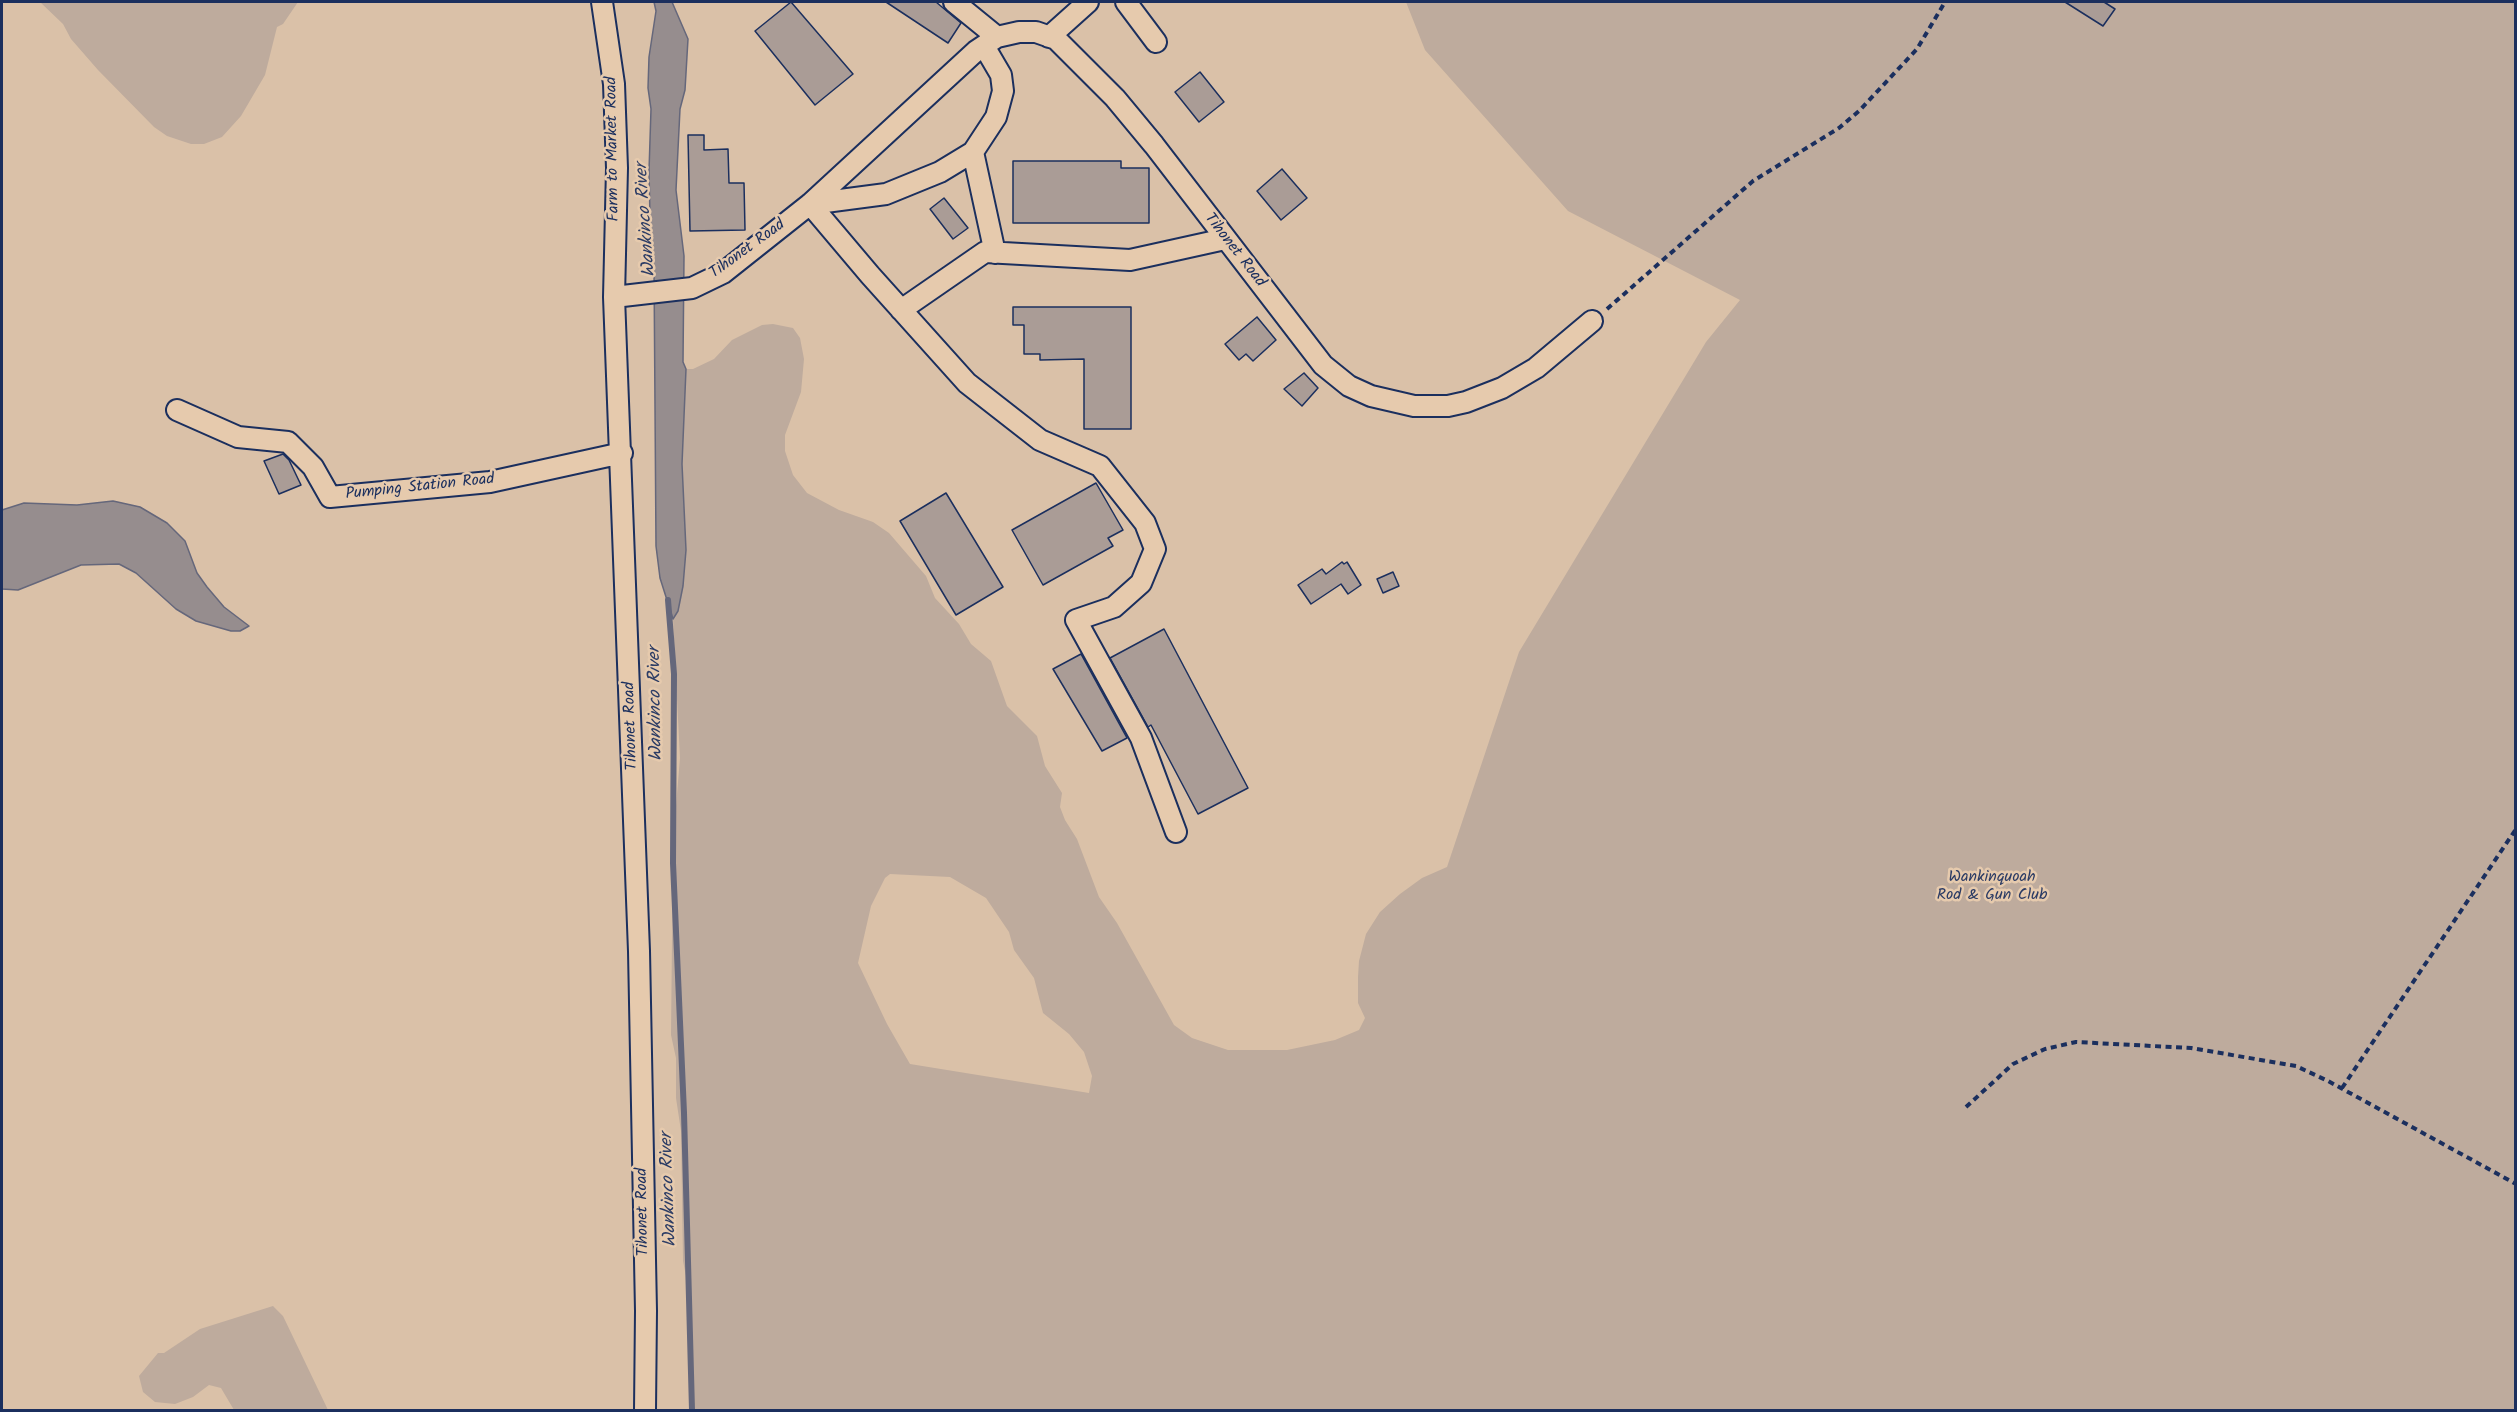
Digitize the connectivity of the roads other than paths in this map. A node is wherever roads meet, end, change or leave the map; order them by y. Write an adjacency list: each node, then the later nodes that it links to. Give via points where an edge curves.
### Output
1 (602, 2): 12 (street, Farm to Market Road, via 614,84)
2 (954, 2): 6 (street)
3 (1088, 2): 5 (street)
4 (1126, 2): 7 (street)
5 (1049, 37): 6 (street, Tihonet Road, via 1019,32); 10 (street, Tihonet Road, via 1056,39 1114,98)
6 (990, 42): 8 (street, via 1003,91 996,117); 9 (street, Tihonet Road)
7 (1156, 42)
8 (973, 152): 9 (street, via 939,172 886,194); 11 (street)
9 (810, 204): 12 (street, Tihonet Road, via 723,273 692,288); 13 (street)
10 (1225, 239): 11 (street, via 1130,260); 14 (street, Tihonet Road, via 1323,365 1349,386 1398,404 1439,406 1484,396 1536,368)
11 (995, 253): 13 (street, via 985,252)
12 (614, 297): 16 (street, Tihonet Road)
13 (901, 310): 17 (street, via 967,383 1006,414 1040,440 1100,466 1145,523 1155,549 1141,584 1114,607 1076,620 1141,738)
14 (1592, 321)
15 (177, 410): 16 (street, Pumping Station Road, via 238,437 288,442 313,467 330,497 490,482)
16 (621, 453): 18 (street, Tihonet Road, via 640,963)
17 (1176, 832)
18 (645, 1410)

